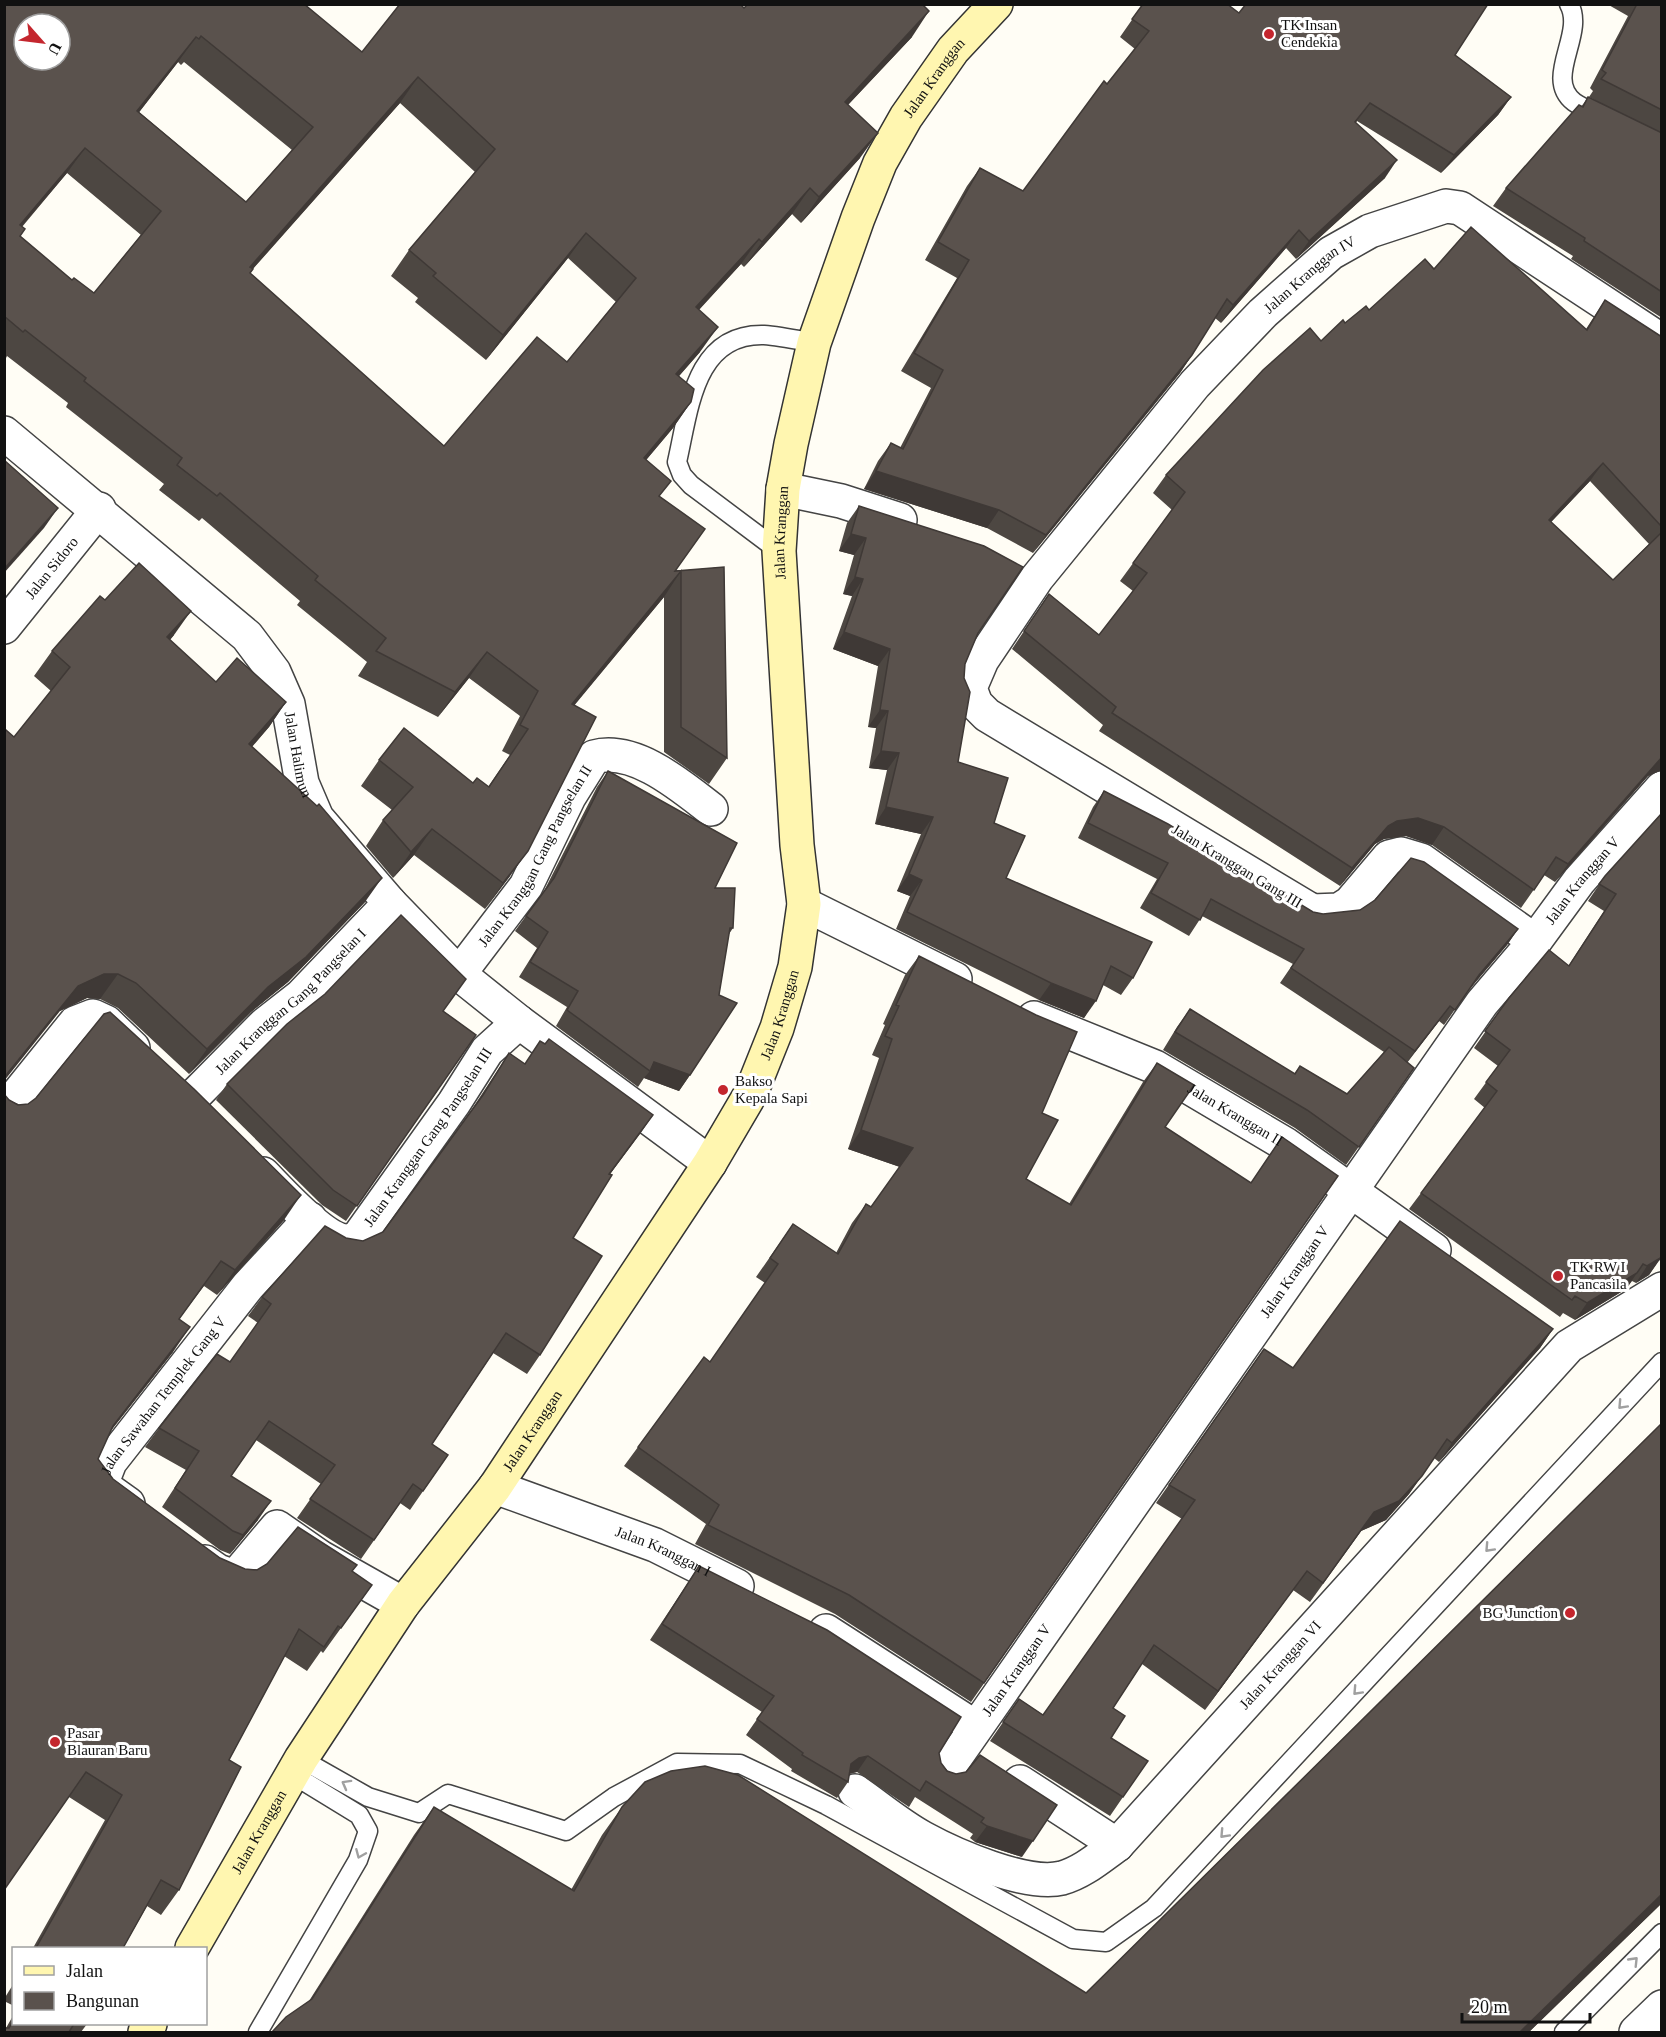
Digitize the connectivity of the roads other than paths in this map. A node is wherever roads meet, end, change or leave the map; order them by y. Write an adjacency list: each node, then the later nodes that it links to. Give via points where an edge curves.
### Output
1 (996, 4): 5 (main road, Jalan Kranggan, via 953,50 906,117 880,163)
2 (1569, 4): 3 (lane, via 1575,25 1564,66 1567,94 1574,102)
3 (1623, 127)
4 (1662, 341): 12 (street, Jalan Kranggan IV, via 1460,208 1446,206 1370,231 1330,253 1263,313 1195,384)
5 (814, 343): 7 (main road, Jalan Kranggan); 10 (lane, via 764,335 742,337 720,347 703,368 677,462 691,485)
6 (4, 433): 8 (street, Jalan Halimun)
7 (783, 489): 9 (street, via 841,501); 10 (main road, Jalan Kranggan)
8 (99, 509): 13 (street, Jalan Sidoro); 17 (street, Jalan Halimun, via 247,636 274,672 288,704 303,783 317,818)
9 (927, 529)
10 (779, 551): 18 (main road, Jalan Kranggan)
11 (1009, 561): 12 (street)
12 (1037, 578): 14 (street, Jalan Kranggan IV, via 982,660)
13 (4, 627)
14 (970, 688): 19 (street, Jalan Kranggan Gang III, via 976,704 987,715 1312,910 1339,910 1350,903 1389,857 1401,854 1421,860)
15 (1662, 788): 19 (street, Jalan Kranggan V, via 1579,881)
16 (711, 808): 20 (street, Jalan Kranggan Gang Pangselan II, via 643,764 618,754 594,757 569,797 526,886)
17 (390, 903): 20 (street, Jalan Halimun); 24 (street, Jalan Kranggan Gang Pangselan I, via 301,996 264,1025)
18 (804, 904): 21 (street); 28 (main road, Jalan Kranggan, via 795,967 777,1028 751,1093)
19 (1535, 942): 29 (street, Jalan Kranggan V, via 1482,1004)
20 (459, 974): 23 (street, Jalan Halimun)
21 (980, 992)
22 (1011, 1007): 29 (street, Jalan Kranggan II, via 1155,1068 1285,1144)
23 (519, 1022): 28 (street, Jalan Halimun); 30 (street, Jalan Kranggan Gang Pangselan III, via 487,1051 358,1236 345,1242 335,1239)
24 (190, 1100): 25 (street, via 106,1022 93,1016 75,1023); 26 (street)
25 (4, 1111)
26 (215, 1125)
27 (239, 1150): 30 (street)
28 (710, 1162): 36 (main road, Jalan Kranggan)
29 (1352, 1191): 31 (street, Jalan Kranggan II); 42 (street, Jalan Kranggan V)
30 (310, 1219): 37 (street, Jalan Sawahan Templek Gang V, via 248,1286 110,1462 103,1480 107,1489)
31 (1459, 1267)
32 (1662, 1289): 34 (street, Jalan Kranggan VI)
33 (1542, 1327): 34 (street)
34 (1569, 1346): 47 (street, Jalan Kranggan VI)
35 (1662, 1362): 45 (lane, one-way to 45, via 1154,1908 1106,1942 1073,1939 826,1805 740,1764 677,1763 614,1797 566,1831 448,1794 419,1814)
36 (495, 1487): 39 (street, Jalan Kranggan I, via 655,1545); 40 (main road, Jalan Kranggan)
37 (154, 1524)
38 (182, 1545): 40 (street, via 218,1571 235,1576 277,1527 320,1557)
39 (760, 1598)
40 (403, 1604): 43 (main road, Jalan Kranggan)
41 (800, 1618): 42 (street, via 883,1666)
42 (962, 1748): 47 (street)
43 (296, 1766): 45 (lane, one-way to 43); 46 (lane); 49 (main road, Jalan Kranggan)
44 (855, 1791): 47 (street, Jalan Kranggan VI, via 923,1838 1020,1877 1040,1881 1063,1878)
45 (368, 1797): 46 (lane)
46 (359, 1815): 51 (lane, one-way to 51, via 368,1831 358,1860)
47 (1117, 1845)
48 (1662, 1932): 52 (lane, one-way to 48)
49 (193, 1947)
50 (1662, 2007): 53 (street)
51 (258, 2032)
52 (1564, 2032)
53 (1636, 2032)

